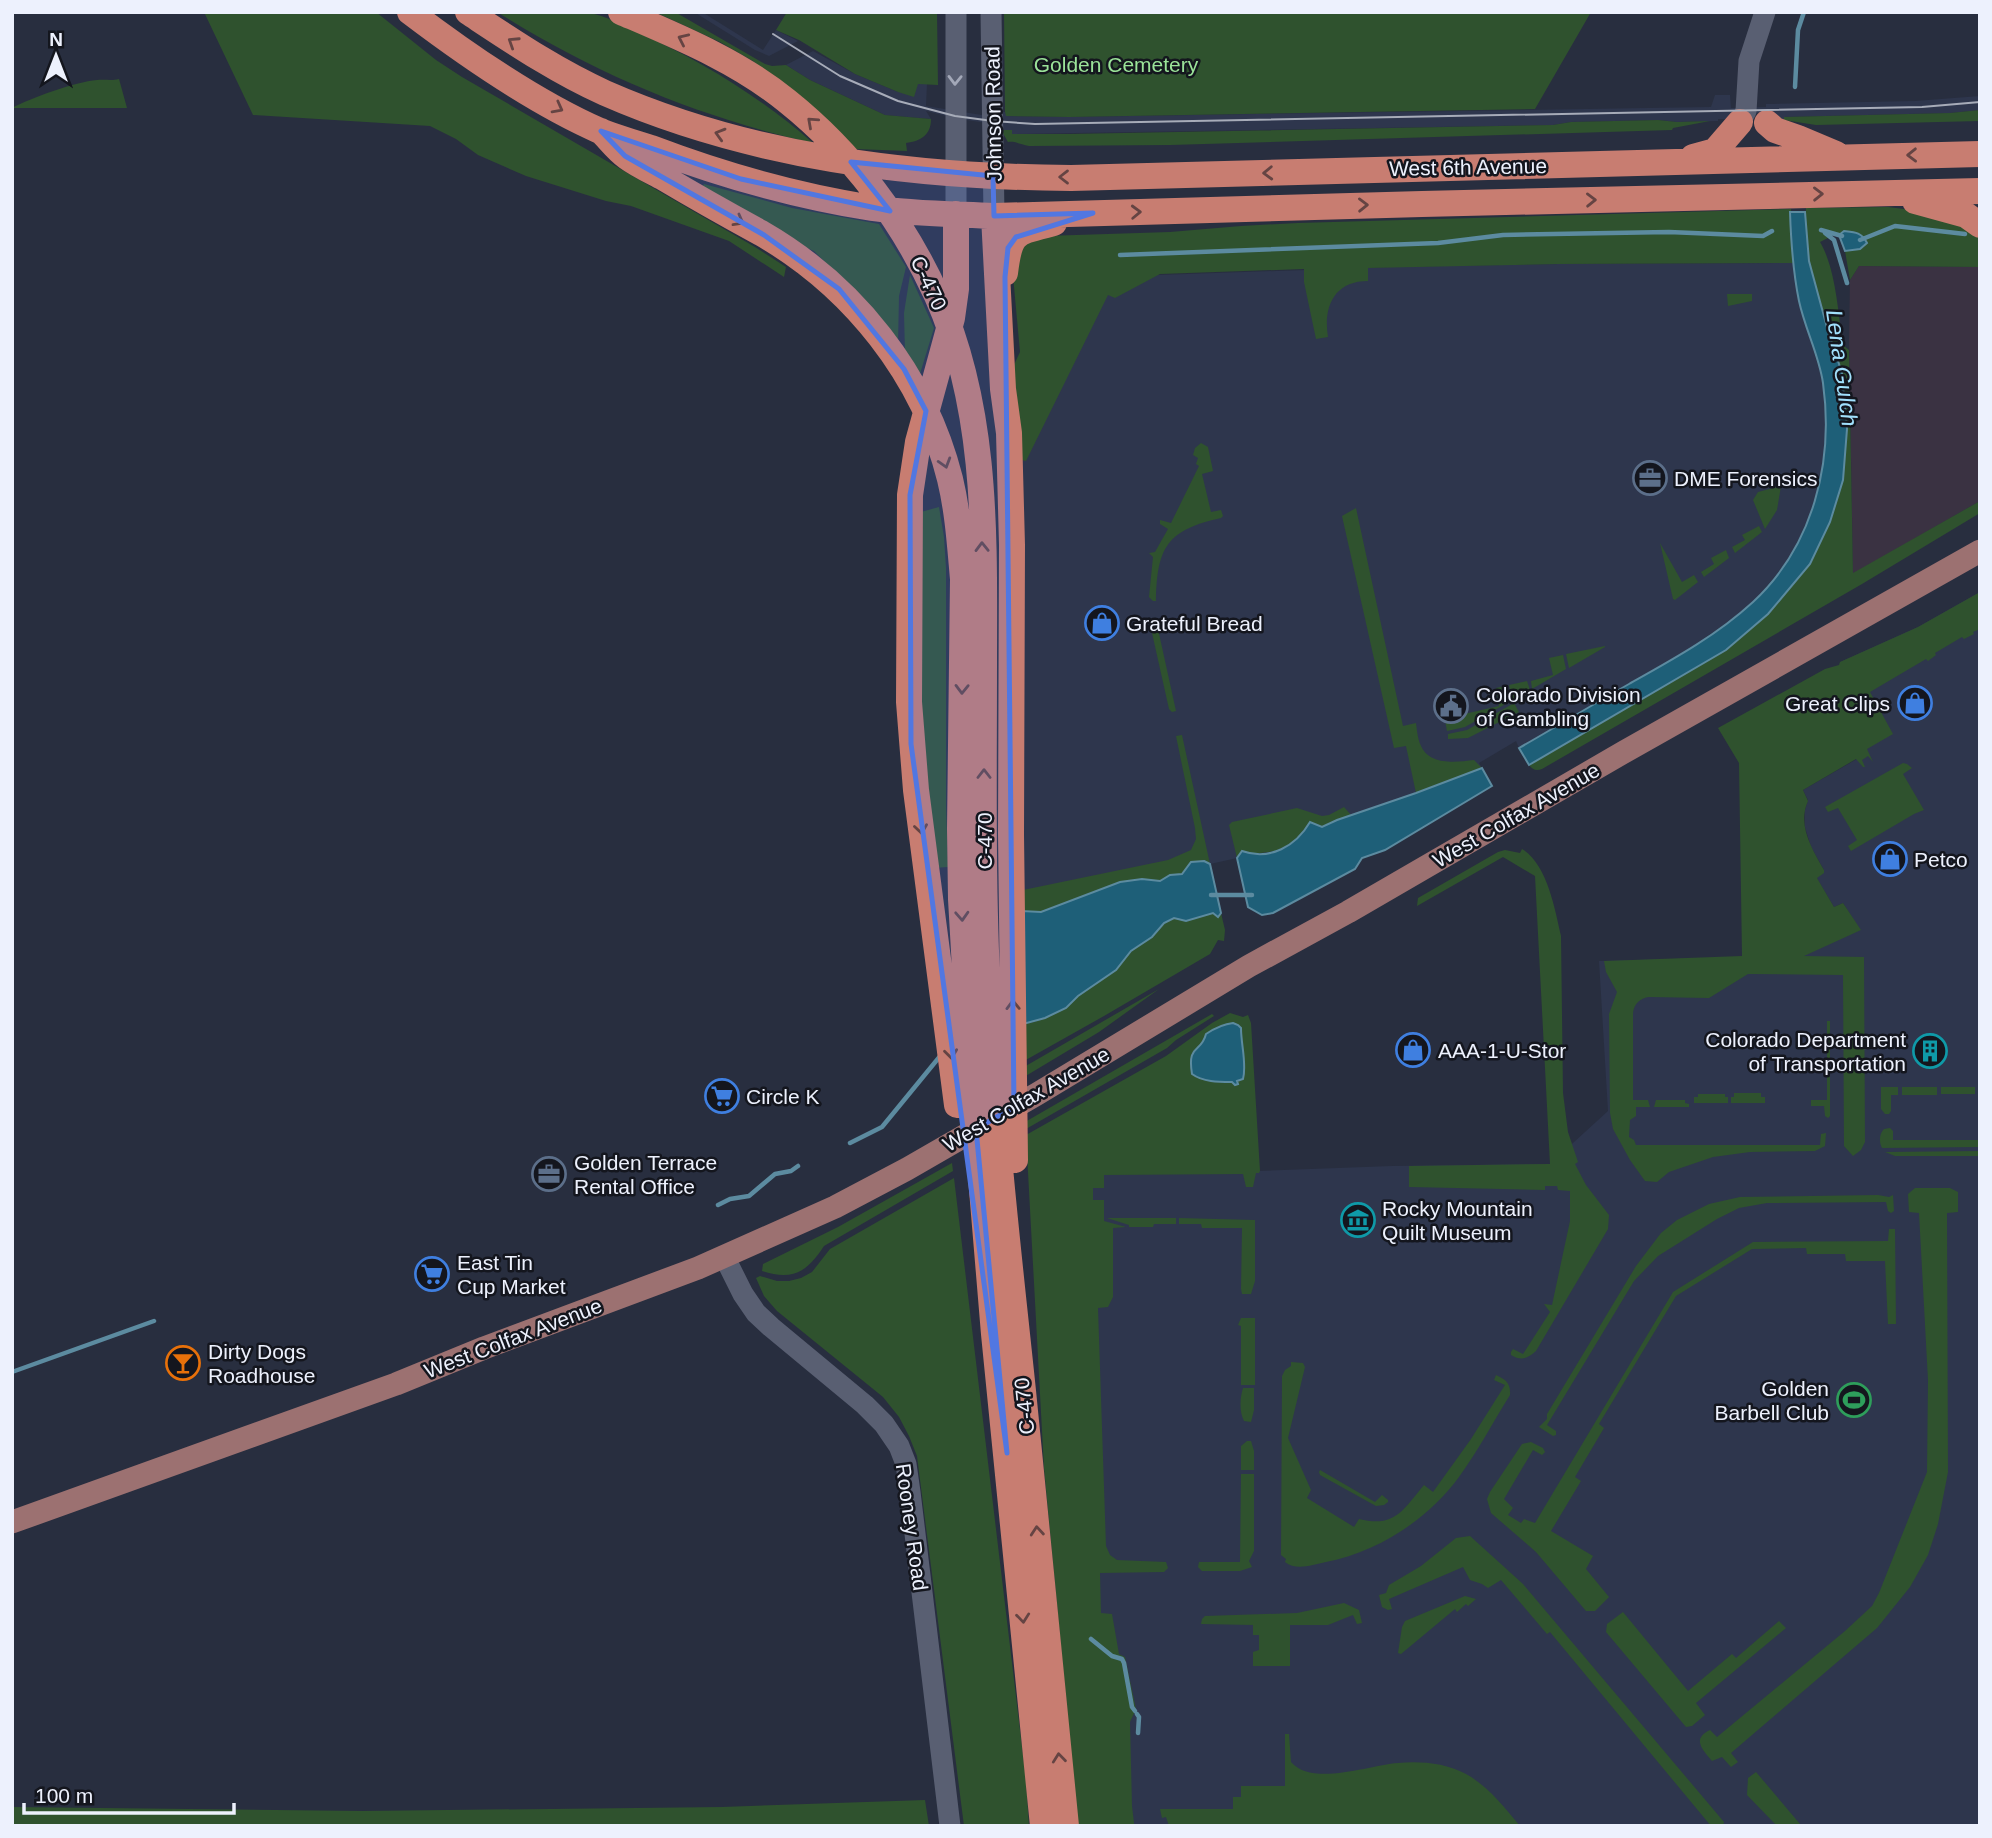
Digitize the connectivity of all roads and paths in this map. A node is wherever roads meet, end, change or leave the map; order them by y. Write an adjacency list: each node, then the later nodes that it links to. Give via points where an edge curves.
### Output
1 (410, 12): 9 (highway, one-way to 9, via 491,69)
2 (468, 12): 13 (highway, West 6th Avenue, one-way to 2, via 840,161 720,135 665,117 575,78)
3 (621, 12): 25 (highway, C-470, one-way to 3, via 994,1107 987,976 979,463 961,359 938,297 908,238 840,149 786,99 724,59)
4 (956, 12): 13 (street, Johnson Road, one-way to 13)
5 (991, 12): 14 (street, Johnson Road)
6 (1763, 19): 7 (street, via 1749,61 1746,111); 8 (street, via 1761,111)
7 (1740, 122): 12 (highway, via 1715,151)
8 (1767, 123): 11 (highway)
9 (601, 131): 18 (highway, West 6th Avenue, via 708,169 793,192 873,208); 27 (highway, C-470, one-way to 27, via 625,156 764,235 817,272 859,310 904,369 940,447 950,479 963,579 961,900)
10 (1980, 154): 11 (highway, West 6th Avenue, one-way to 11)
11 (1844, 157): 12 (highway, West 6th Avenue)
12 (1677, 162): 14 (highway, West 6th Avenue, one-way to 14, via 1071,178)
13 (956, 174): 14 (highway, West 6th Avenue); 18 (street, Johnson Road)
14 (993, 176): 19 (street, Johnson Road)
15 (1980, 191): 16 (highway, West 6th Avenue)
16 (1869, 193): 17 (highway, West 6th Avenue, one-way to 16); 20 (highway, via 1930,204 1966,215)
17 (1093, 213): 19 (highway, West 6th Avenue); 21 (highway, via 1023,232 1011,242 1004,277 1009,343)
18 (956, 214): 19 (highway, West 6th Avenue); 27 (highway, one-way to 27, via 952,318 918,442 912,483 909,702 916,790)
19 (994, 216): 21 (highway)
20 (1980, 225)
21 (1002, 383): 25 (highway, one-way to 21, via 1012,533 1009,433)
22 (1980, 537): 24 (main road)
23 (1980, 551): 24 (main road, West Colfax Avenue)
24 (1951, 568): 26 (main road, West Colfax Avenue, via 1249,966 907,1169)
25 (1012, 1245): 31 (highway, C-470, one-way to 25, via 1016,1326)
26 (724, 1256): 28 (main road, West Colfax Avenue, via 396,1384); 29 (street, Rooney Road, via 756,1313 865,1405 899,1446 910,1492)
27 (986, 1296): 30 (highway, C-470, one-way to 30, via 1007,1453)
28 (12, 1522)
29 (950, 1826)
30 (1043, 1826)
31 (1066, 1826)

